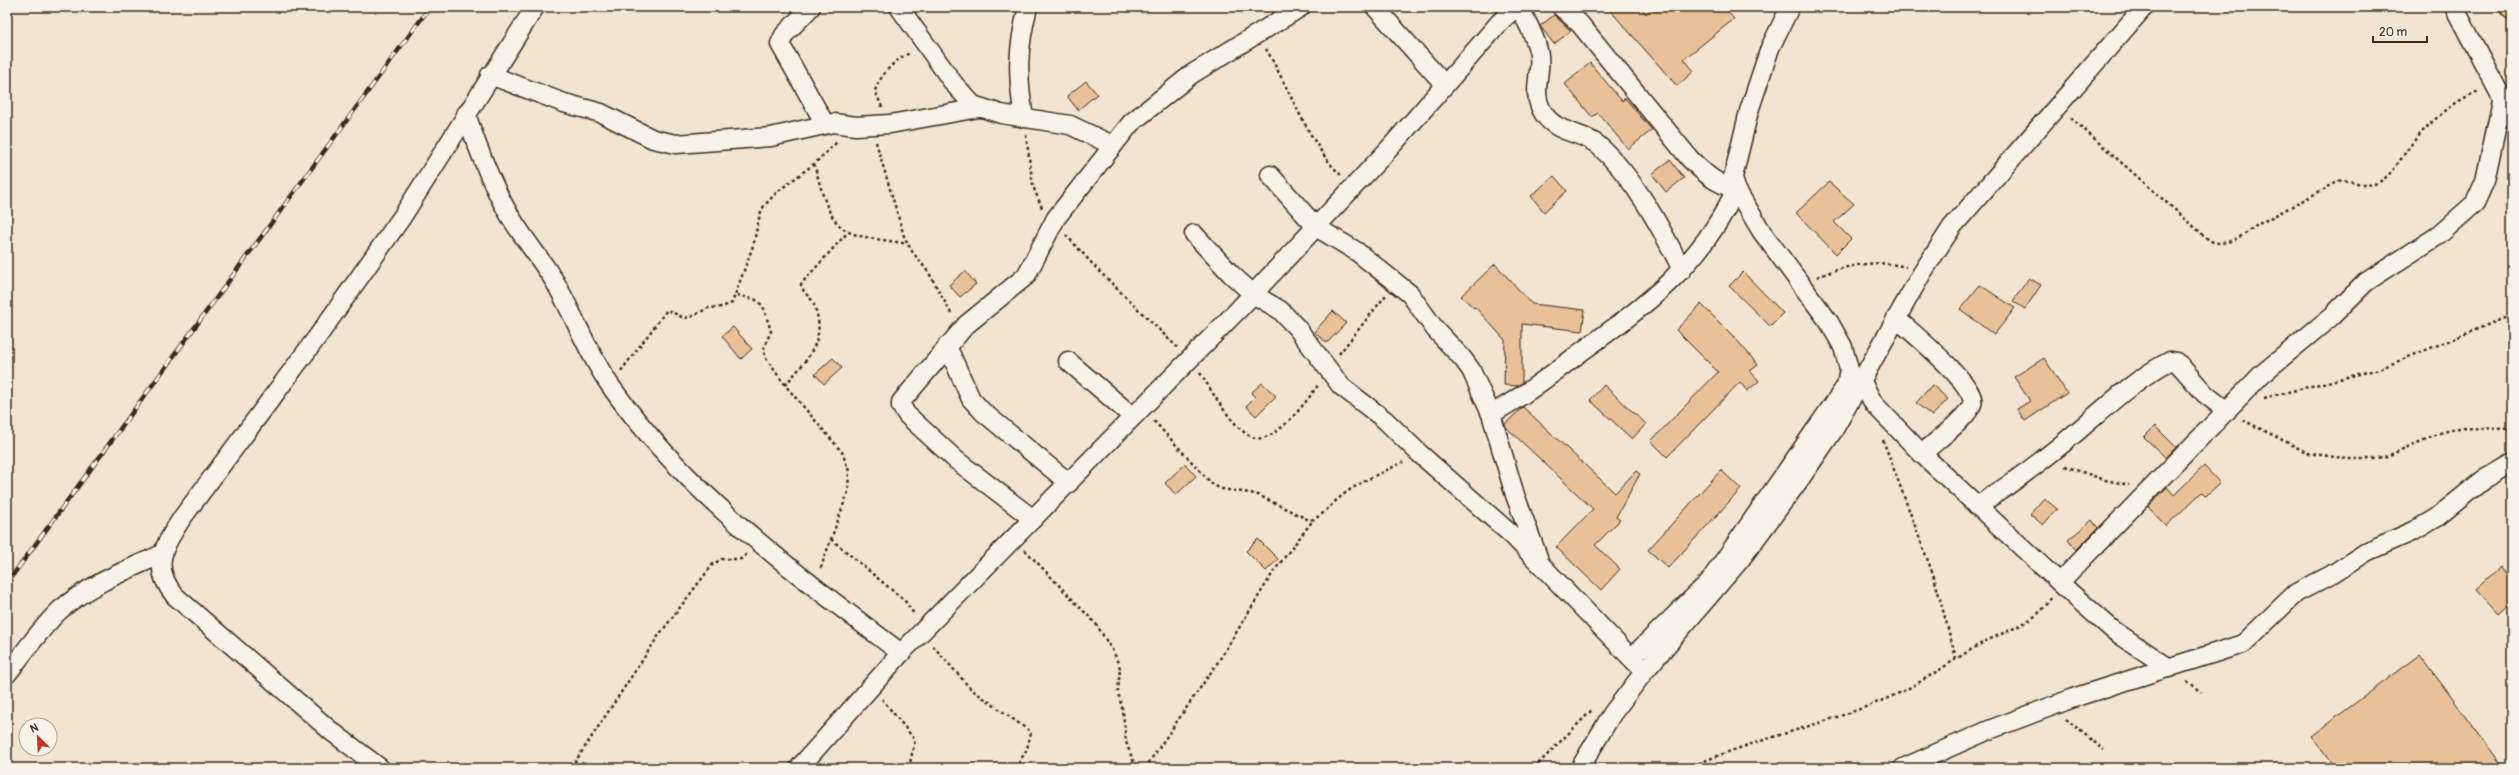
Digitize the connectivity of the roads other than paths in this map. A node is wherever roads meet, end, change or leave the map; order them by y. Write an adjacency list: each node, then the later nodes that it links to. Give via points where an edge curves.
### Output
1 (535, 7): 13 (street)
2 (811, 7): 19 (street, via 788,30 780,44)
3 (1028, 7): 20 (street, via 1018,46)
4 (1301, 7): 21 (street, via 1256,33 1169,91 1131,123)
5 (1375, 7): 14 (street)
6 (1516, 7): 14 (street)
7 (1519, 7): 26 (street, via 1539,55 1537,92 1543,113 1552,124 1593,141 1606,153 1643,199)
8 (1561, 7): 23 (street, via 1580,24 1690,159 1709,178)
9 (1790, 7): 23 (street, via 1770,48 1749,111 1734,169)
10 (2144, 7): 28 (street, via 1952,227)
11 (2454, 7): 15 (street)
12 (907, 10): 16 (street, via 958,90)
13 (490, 75): 17 (street); 19 (street, via 564,103 601,113 653,138 676,144 771,137)
14 (1445, 85): 24 (street)
15 (2504, 87): 18 (street); 32 (street, via 2485,181 2475,203 2439,235 2366,282 2332,316 2262,374)
16 (979, 108): 19 (street, via 872,126); 20 (street)
17 (466, 114): 40 (street, via 402,217 318,336 182,518); 43 (street, via 480,155 506,210 563,296 611,386 671,459 753,539)
18 (2512, 116)
19 (825, 124)
20 (1025, 124): 21 (street, via 1070,125)
21 (1112, 145): 29 (street, via 1052,223 1026,276 959,332)
22 (1270, 175): 24 (street)
23 (1736, 190): 26 (street, via 1715,230); 44 (street, via 1762,232 1828,322 1843,347 1849,369 1846,386 1708,582)
24 (1316, 227): 27 (street); 34 (street, via 1356,252 1414,298 1435,330 1471,370)
25 (1194, 234): 27 (street, via 1231,274)
26 (1682, 270): 34 (street, via 1634,315 1553,375)
27 (1254, 294): 33 (street); 41 (street, via 1280,310 1341,386 1385,420)
28 (1896, 318): 31 (street); 35 (street, via 1964,382 1972,397 1972,405 1962,417)
29 (947, 346): 37 (street, via 970,398 983,412); 39 (street, via 908,392 901,406 906,415 956,460)
30 (1068, 361): 33 (street)
31 (1862, 382): 35 (street, via 1874,404); 46 (street, via 1798,482 1740,560)
32 (2230, 407): 38 (street, via 2205,394 2177,362 2172,361 2112,401 2043,459); 42 (street)
33 (1137, 412): 37 (street)
34 (1491, 414): 41 (street, via 1515,496)
35 (1922, 454): 38 (street)
36 (2512, 463): 45 (street, via 2483,480 2436,518 2414,531 2372,549 2296,593 2243,644)
37 (1068, 483): 39 (street)
38 (1978, 506): 42 (street)
39 (1033, 519): 43 (street)
40 (162, 554): 47 (street, via 79,596 60,611); 48 (street, via 164,581 179,600 331,731)
41 (1541, 563): 44 (street)
42 (2060, 582): 45 (street, via 2113,630)
43 (901, 654): 49 (street)
44 (1631, 658): 46 (street)
45 (2169, 668): 51 (street, via 2121,681 2054,705)
46 (1644, 672): 50 (street, via 1612,714)
47 (7, 674)
48 (380, 768)
49 (799, 768)
50 (1580, 768)
51 (1903, 768)

